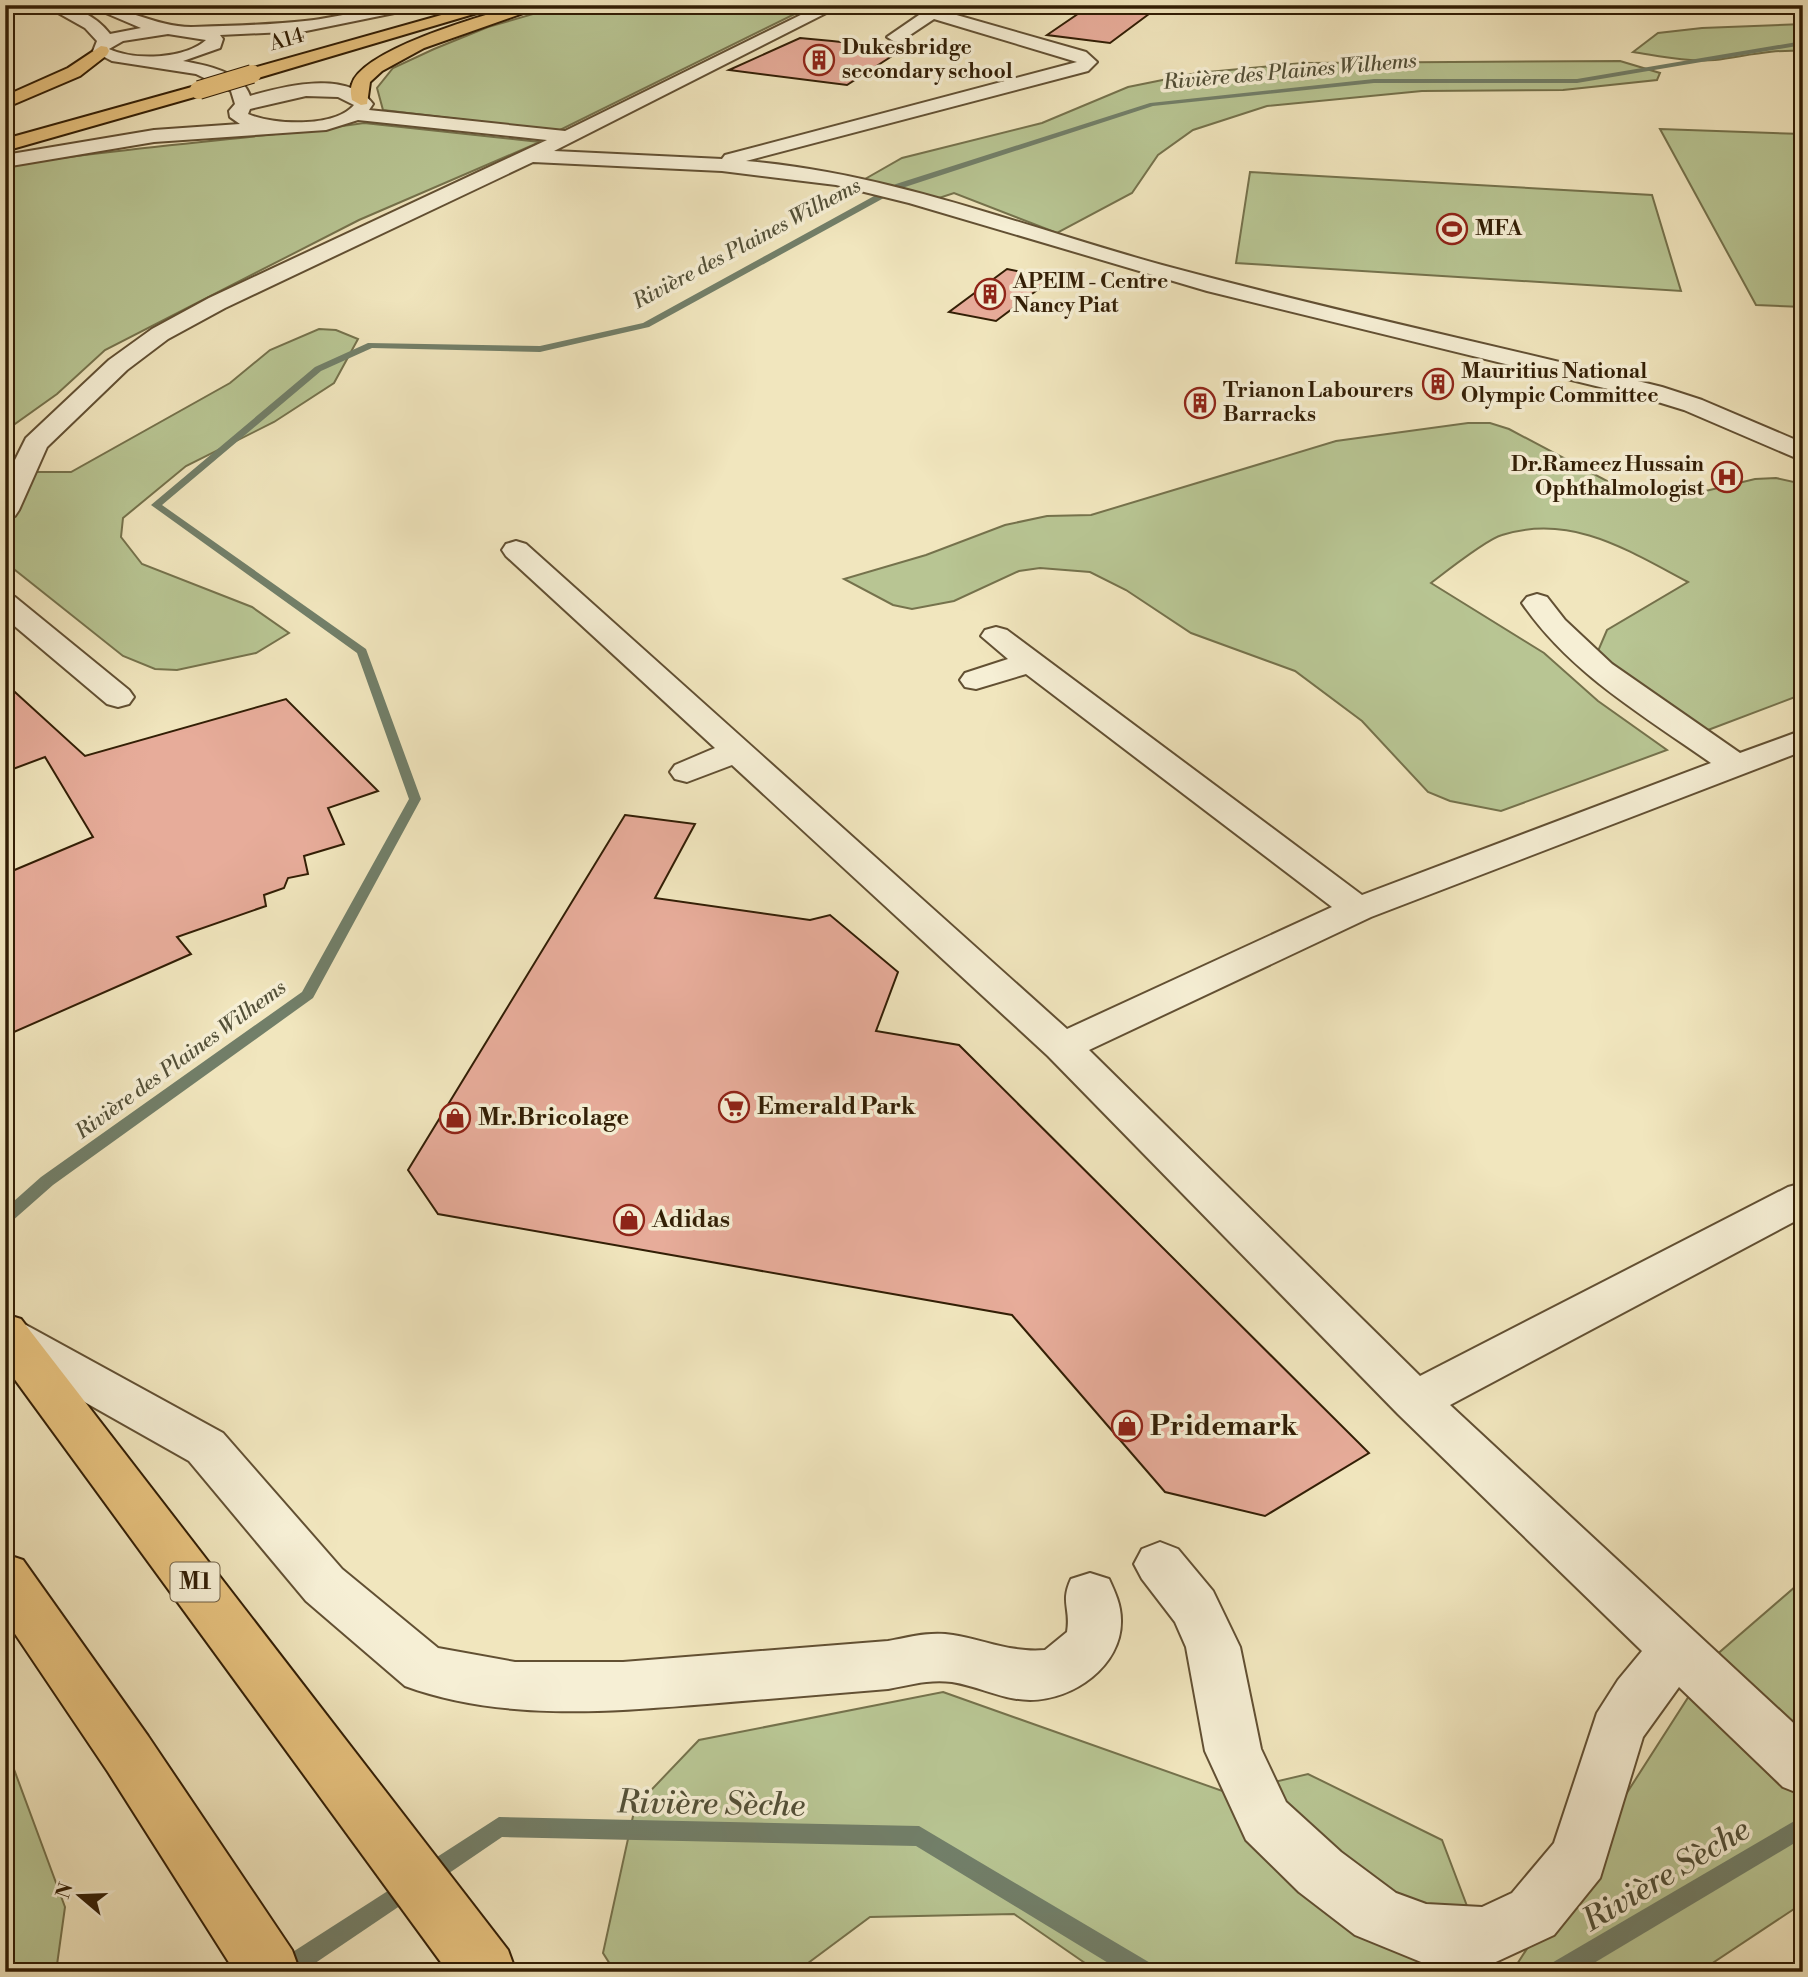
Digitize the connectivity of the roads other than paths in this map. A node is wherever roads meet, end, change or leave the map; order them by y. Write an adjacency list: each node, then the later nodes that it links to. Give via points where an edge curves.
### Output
1 (52, 5): 12 (street, via 95,27 103,34)
2 (96, 5): 10 (street, via 137,23)
3 (454, 5): 20 (main road, A14)
4 (496, 5): 22 (main road, A14, bridge)
5 (538, 5): 18 (main road, via 485,20 388,60 363,79)
6 (834, 5): 21 (street)
7 (901, 5): 9 (street)
8 (405, 7): 10 (street, via 306,26)
9 (933, 13): 11 (street); 25 (street, via 1088,62)
10 (190, 30): 12 (street, via 133,33); 13 (street, via 215,39)
11 (895, 37)
12 (104, 47): 14 (street, via 119,58); 16 (main road, via 74,72)
13 (210, 47): 14 (street, via 175,57); 15 (street, via 206,64 251,83)
14 (136, 60): 17 (street, via 193,66 220,76 239,88)
15 (313, 90): 17 (street, via 273,95); 18 (street, via 349,94)
16 (5, 103)
17 (244, 105): 19 (street, via 239,117)
18 (359, 107): 19 (street, via 320,125); 21 (street)
19 (279, 127): 24 (street, via 154,136)
20 (5, 132)
21 (568, 137): 23 (street)
22 (5, 145)
23 (530, 156): 25 (street); 26 (street, via 160,334 118,365)
24 (5, 161)
25 (706, 166): 27 (street, via 836,179 993,219 1091,252 1259,298 1653,392)
26 (34, 444): 28 (street); 29 (street)
27 (1803, 453)
28 (5, 456)
29 (5, 510)
30 (516, 550): 38 (street)
31 (5, 603): 36 (street)
32 (1537, 604): 39 (street, via 1550,624 1583,656)
33 (996, 636): 34 (street)
34 (1031, 662): 35 (street); 41 (street)
35 (976, 680)
36 (118, 697)
37 (1803, 740): 39 (street)
38 (737, 751): 40 (street); 42 (street)
39 (1737, 766): 41 (street)
40 (687, 772)
41 (1358, 909): 42 (street)
42 (1062, 1047): 45 (street)
43 (1803, 1198): 45 (street)
44 (8, 1335): 48 (street, via 206,1447 324,1585 424,1669 515,1686 623,1686 888,1665 931,1657 1037,1676 1066,1667 1087,1647 1095,1621); 52 (main road, M1)
45 (1415, 1401): 49 (street)
46 (1160, 1564): 49 (street, via 1194,1607 1213,1647 1233,1751 1266,1821 1320,1872 1376,1914 1426,1934 1485,1937 1533,1914 1579,1858 1617,1731 1641,1688)
47 (5, 1576): 51 (main road)
48 (1090, 1595)
49 (1679, 1649): 50 (street)
50 (1803, 1769)
51 (256, 1951)
52 (477, 1960)

